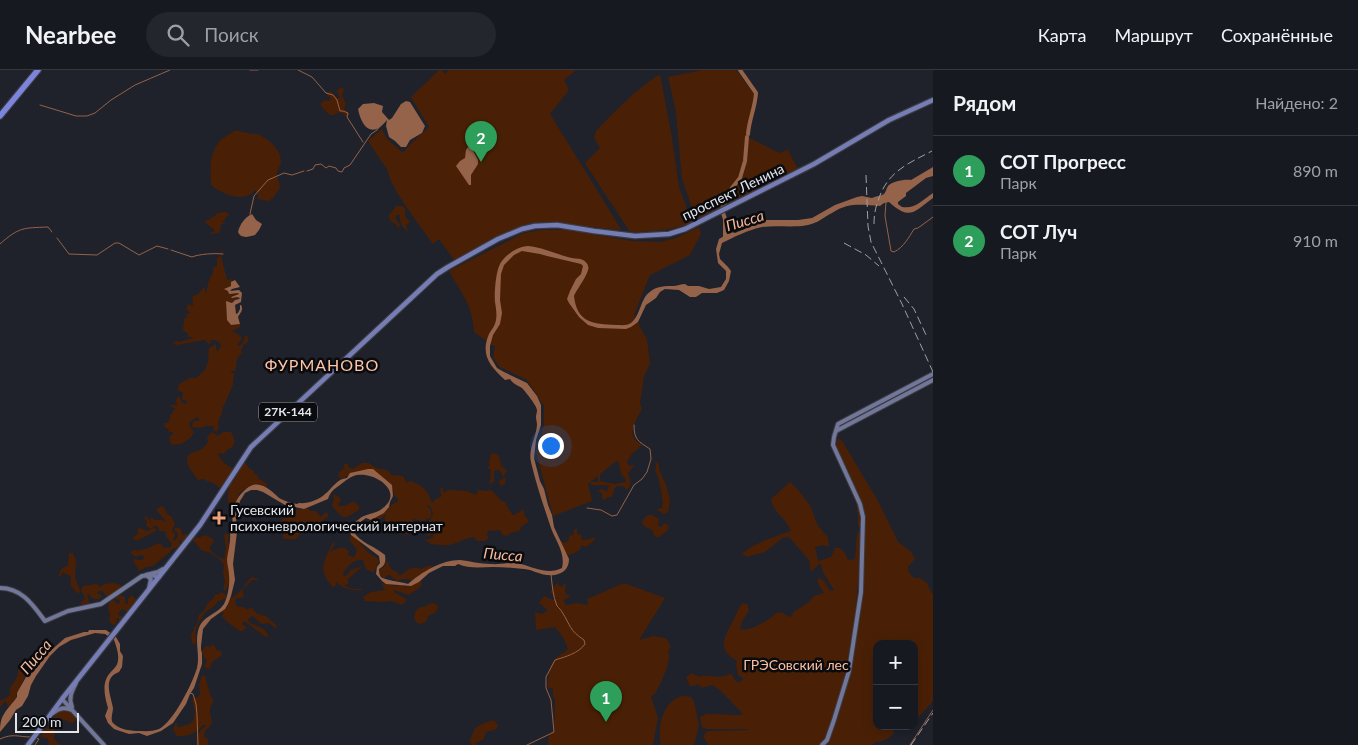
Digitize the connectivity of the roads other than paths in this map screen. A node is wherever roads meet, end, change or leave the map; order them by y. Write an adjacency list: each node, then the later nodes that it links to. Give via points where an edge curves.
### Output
1 (38, 70): 3 (highway)
2 (933, 100): 7 (main road, проспект Ленина / 27К-144, via 889,120 814,164 685,229 669,234 635,236 549,224 522,229 461,259 437,274 260,438)
3 (0, 116)
4 (933, 374): 6 (main road, via 838,424)
5 (933, 380): 6 (main road)
6 (836, 431): 18 (main road, via 833,446 864,517 861,592 850,670 827,740)
7 (169, 564): 8 (main road); 9 (main road, 27К-144)
8 (146, 575): 9 (main road); 10 (main road, via 101,604 68,611 45,621 24,595); 11 (main road, via 151,581)
9 (159, 577): 11 (main road, 27К-144)
10 (0, 588)
11 (149, 590): 12 (main road, 27К-144)
12 (78, 680): 13 (main road, 27К-144); 14 (main road, via 70,695)
13 (62, 700): 14 (main road); 15 (main road, 27К-144)
14 (74, 711): 15 (main road, via 60,708); 17 (main road)
15 (45, 720): 16 (main road, 27К-144)
16 (28, 745)
17 (104, 745)
18 (822, 745)

